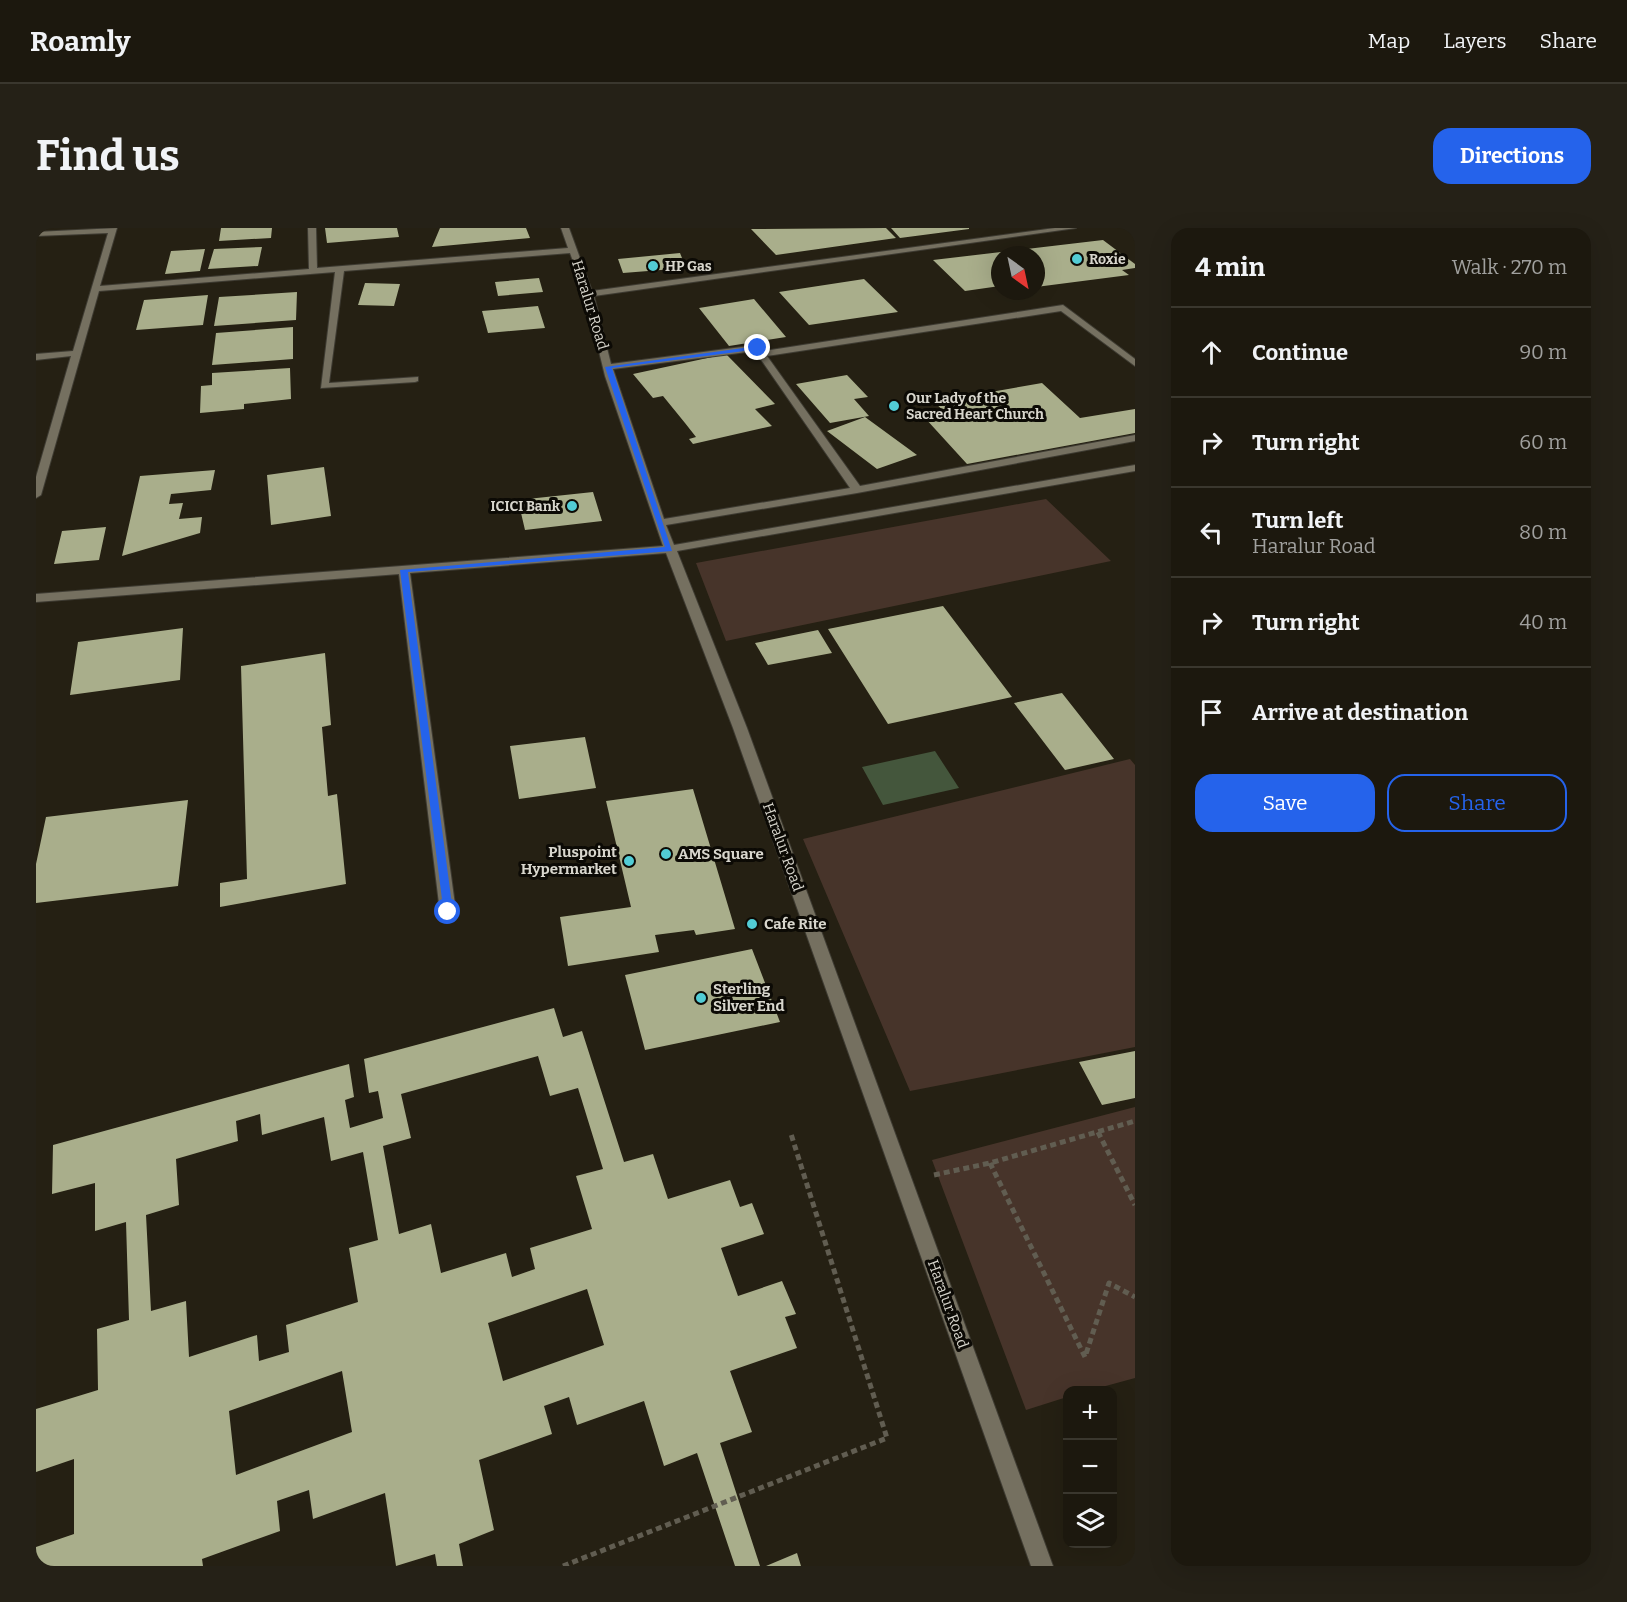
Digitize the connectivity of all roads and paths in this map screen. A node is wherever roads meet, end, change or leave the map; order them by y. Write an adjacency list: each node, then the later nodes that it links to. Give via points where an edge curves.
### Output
1 (312, 228): 8 (street)
2 (565, 228): 6 (street, Haralur Road)
3 (1072, 228): 10 (street)
4 (112, 229): 5 (street); 9 (street)
5 (36, 234)
6 (573, 250): 7 (street); 10 (street, Haralur Road)
7 (340, 268): 8 (street); 16 (street, via 324,386)
8 (313, 270): 9 (street)
9 (95, 289): 11 (street)
10 (589, 294): 15 (street, Haralur Road)
11 (78, 353): 13 (street); 20 (street)
12 (762, 354): 14 (street, via 1063,308); 15 (street, via 758,348); 19 (street)
13 (36, 357)
14 (1135, 363)
15 (608, 367): 21 (street, Haralur Road)
16 (415, 379)
17 (1135, 438): 19 (street)
18 (1135, 468): 22 (street)
19 (857, 489): 21 (street)
20 (36, 495)
21 (660, 523): 22 (street, Haralur Road)
22 (670, 549): 23 (street); 30 (street, Haralur Road, via 740,728)
23 (404, 570): 24 (street); 25 (street)
24 (36, 598)
25 (448, 912)
26 (1135, 1121): 27 (path)
27 (1098, 1132): 29 (path); 31 (path)
28 (791, 1134): 33 (path, via 887,1438)
29 (990, 1163): 30 (path); 32 (path, via 1085,1357 1109,1283)
30 (904, 1181): 34 (street, Haralur Road)
31 (1135, 1205)
32 (1135, 1297)
33 (563, 1566)
34 (1042, 1566)

